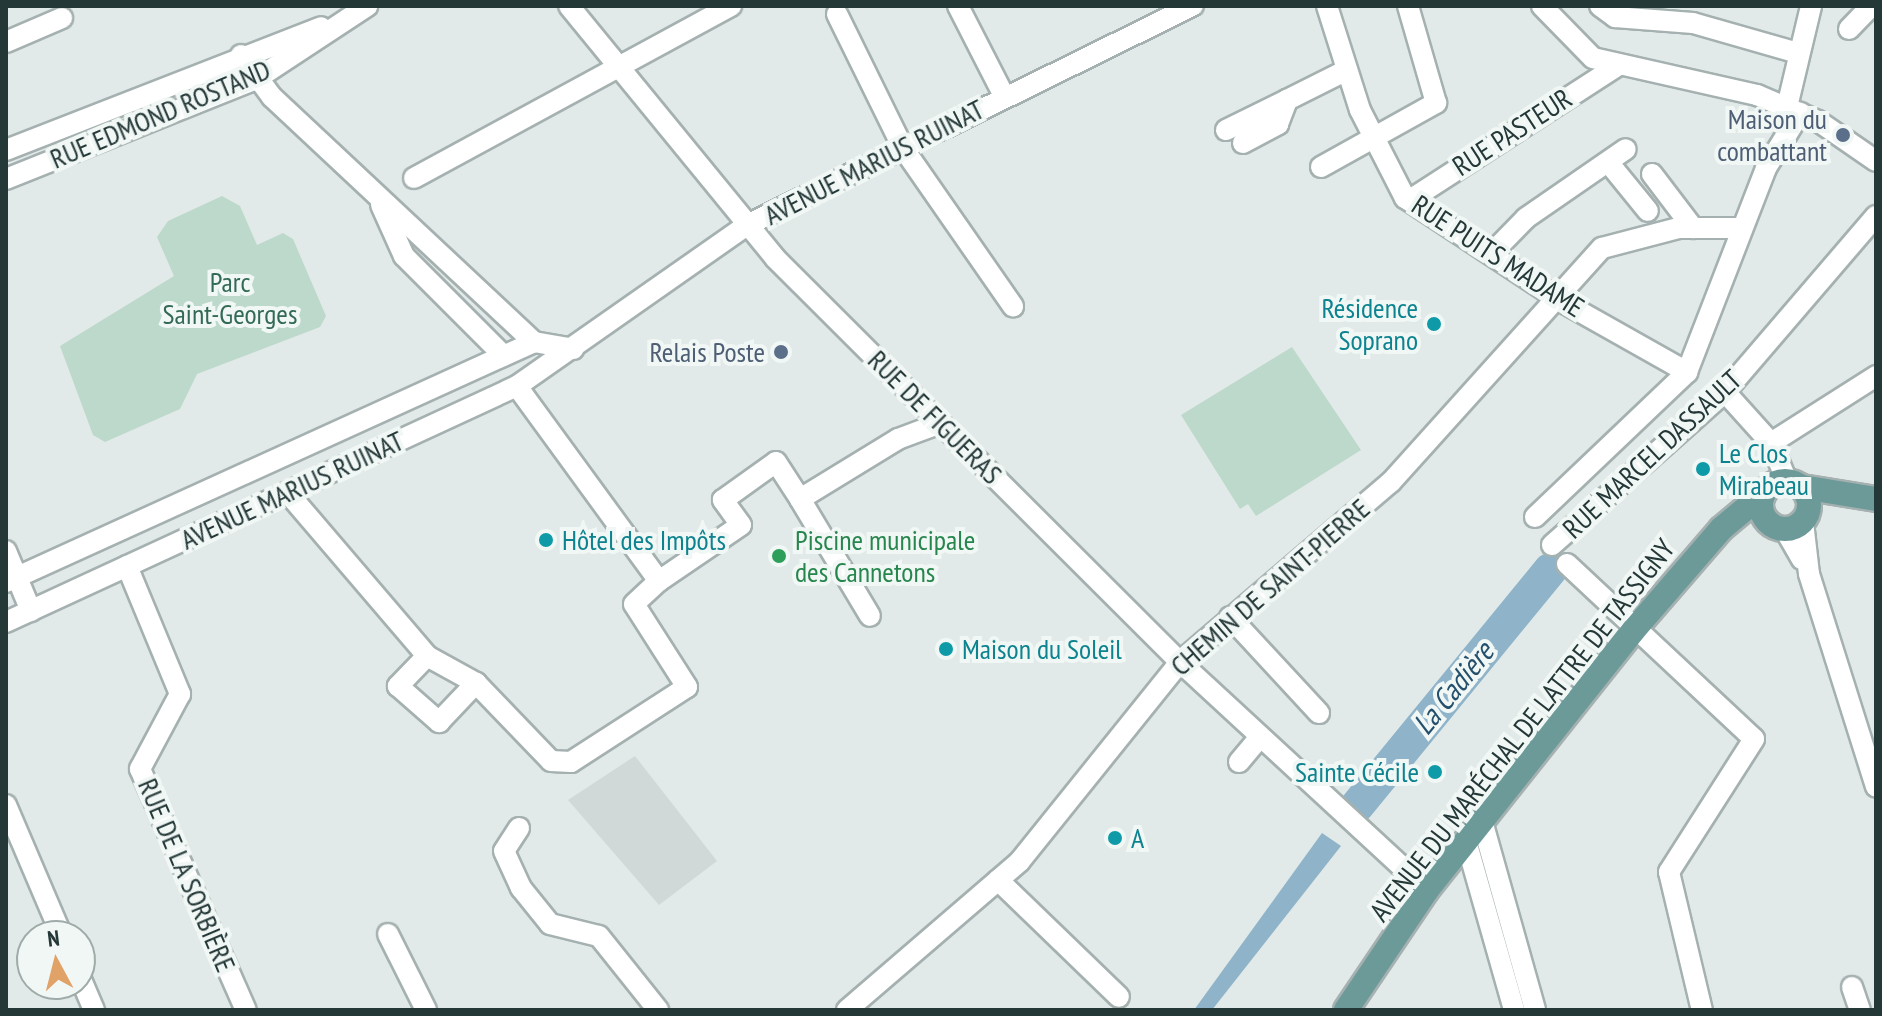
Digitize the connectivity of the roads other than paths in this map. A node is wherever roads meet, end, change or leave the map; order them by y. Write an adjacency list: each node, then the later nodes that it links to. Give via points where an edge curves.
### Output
1 (569, 6): 20 (street, RUE DE FIGUERAS)
2 (731, 6): 20 (street)
3 (958, 6): 23 (street)
4 (1193, 6): 23 (street, AVENUE MARIUS RUINAT)
5 (1327, 6): 21 (street, RUE PUITS MADAME)
6 (1408, 6): 27 (street, via 1436,103)
7 (1542, 6): 19 (street, via 1593,58)
8 (1600, 6): 17 (street, via 1615,17 1693,23)
9 (1811, 6): 17 (street)
10 (1870, 6): 12 (street); 15 (street)
11 (359, 11): 18 (street, RUE EDMOND ROSTAND); 22 (street, RUE EDMOND ROSTAND)
12 (1876, 11)
13 (837, 14): 29 (street)
14 (62, 18): 16 (street)
15 (1849, 29)
16 (6, 42)
17 (1795, 52): 25 (street)
18 (241, 55): 22 (street); 31 (street, RUE EDMOND ROSTAND)
19 (1617, 66): 25 (street, via 1718,85); 39 (street, RUE PASTEUR)
20 (619, 68): 36 (street); 42 (street, RUE DE FIGUERAS)
21 (1347, 70): 24 (street); 27 (street, RUE PUITS MADAME)
22 (258, 78): 37 (street, RUE EDMOND ROSTAND); 38 (street)
23 (1004, 96): 29 (street, AVENUE MARIUS RUINAT)
24 (1287, 100): 26 (street); 28 (street, via 1278,124)
25 (1793, 110): 32 (street); 44 (street)
26 (1226, 130)
27 (1376, 140): 34 (street); 39 (street, RUE PUITS MADAME)
28 (1243, 143)
29 (903, 148): 42 (street, AVENUE MARIUS RUINAT); 47 (street)
30 (1626, 149): 33 (street)
31 (6, 150)
32 (1876, 161)
33 (1608, 162): 40 (street); 45 (street, via 1526,218)
34 (1321, 167)
35 (1652, 174): 43 (street)
36 (414, 178)
37 (6, 179)
38 (376, 194): 48 (street); 50 (street, via 404,256)
39 (1410, 200): 45 (street, RUE PUITS MADAME)
40 (1648, 211)
41 (1876, 216): 54 (street, RUE MARCEL DASSAULT)
42 (747, 225): 49 (street, AVENUE MARIUS RUINAT); 55 (street, RUE DE FIGUERAS)
43 (1686, 228): 44 (street, CHEMIN DE SAINT-PIERRE); 46 (street, CHEMIN DE SAINT-PIERRE, via 1602,248)
44 (1741, 228): 51 (street)
45 (1491, 254): 46 (street, RUE PUITS MADAME)
46 (1561, 301): 51 (street, RUE PUITS MADAME); 74 (street, CHEMIN DE SAINT-PIERRE, via 1391,482)
47 (1013, 306)
48 (534, 342): 49 (street); 50 (street, AVENUE MARIUS RUINAT)
49 (573, 349): 53 (street, AVENUE MARIUS RUINAT)
50 (504, 356): 70 (street, AVENUE MARIUS RUINAT)
51 (1687, 372): 63 (street)
52 (1876, 376): 56 (street)
53 (517, 386): 59 (street, AVENUE MARIUS RUINAT); 71 (street)
54 (1725, 392): 56 (street); 66 (street, RUE MARCEL DASSAULT)
55 (941, 423): 61 (street, via 898,439); 78 (street, RUE DE FIGUERAS)
56 (1771, 443): 57 (street)
57 (1795, 484): 58 (main road); 60 (main road, AVENUE DU MARÉCHAL DE LATTRE DE TASSIGNY); 64 (main road)
58 (1849, 492): 62 (main road); 64 (main road)
59 (288, 493): 69 (street, AVENUE MARIUS RUINAT); 77 (street)
60 (1763, 494): 64 (main road); 65 (main road, AVENUE DU MARÉCHAL DE LATTRE DE TASSIGNY)
61 (800, 499): 71 (street, via 776,462 723,500 741,525); 73 (street)
62 (1876, 499)
63 (1535, 517)
64 (1791, 522): 65 (main road); 83 (street)
65 (1721, 529): 76 (main road, AVENUE DU MARÉCHAL DE LATTRE DE TASSIGNY)
66 (1552, 545)
67 (6, 551): 70 (street)
68 (1567, 564): 76 (street)
69 (127, 566): 72 (street, AVENUE MARIUS RUINAT); 94 (street, RUE DE LA SORBIÈRE, via 180,694 140,769)
70 (12, 579): 72 (street)
71 (659, 581): 79 (street, via 634,604 687,687 571,762 551,761)
72 (31, 611): 75 (street, AVENUE MARIUS RUINAT)
73 (870, 616)
74 (1230, 617): 78 (street, CHEMIN DE SAINT-PIERRE); 80 (street)
75 (6, 622)
76 (1633, 631): 85 (main road, AVENUE DU MARÉCHAL DE LATTRE DE TASSIGNY); 101 (street, via 1754,739 1669,872)
77 (427, 656): 79 (street); 79 (street, via 398,686 439,722)
78 (1180, 662): 81 (street, RUE DE FIGUERAS); 88 (street, CHEMIN DE SAINT-PIERRE)
79 (476, 683)
80 (1319, 713)
81 (1259, 738): 82 (street); 89 (street, RUE DE FIGUERAS)
82 (1239, 762)
83 (1876, 787)
84 (6, 805): 90 (street)
85 (1482, 821): 87 (main road, AVENUE DU MARÉCHAL DE LATTRE DE TASSIGNY); 100 (street)
86 (519, 828): 96 (street, via 504,851 521,888 550,924 599,936)
87 (1466, 841): 89 (main road, AVENUE DU MARÉCHAL DE LATTRE DE TASSIGNY); 99 (street)
88 (998, 880): 93 (street); 97 (street, CHEMIN DE SAINT-PIERRE)
89 (1427, 890): 98 (main road, AVENUE DU MARÉCHAL DE LATTRE DE TASSIGNY)
90 (55, 920)
91 (388, 934): 95 (street)
92 (1852, 987): 102 (street)
93 (1119, 997)
94 (246, 1010)
95 (426, 1010)
96 (658, 1010)
97 (847, 1010)
98 (1346, 1010)
99 (1514, 1010)
100 (1535, 1010)
101 (1702, 1010)
102 (1860, 1010)

